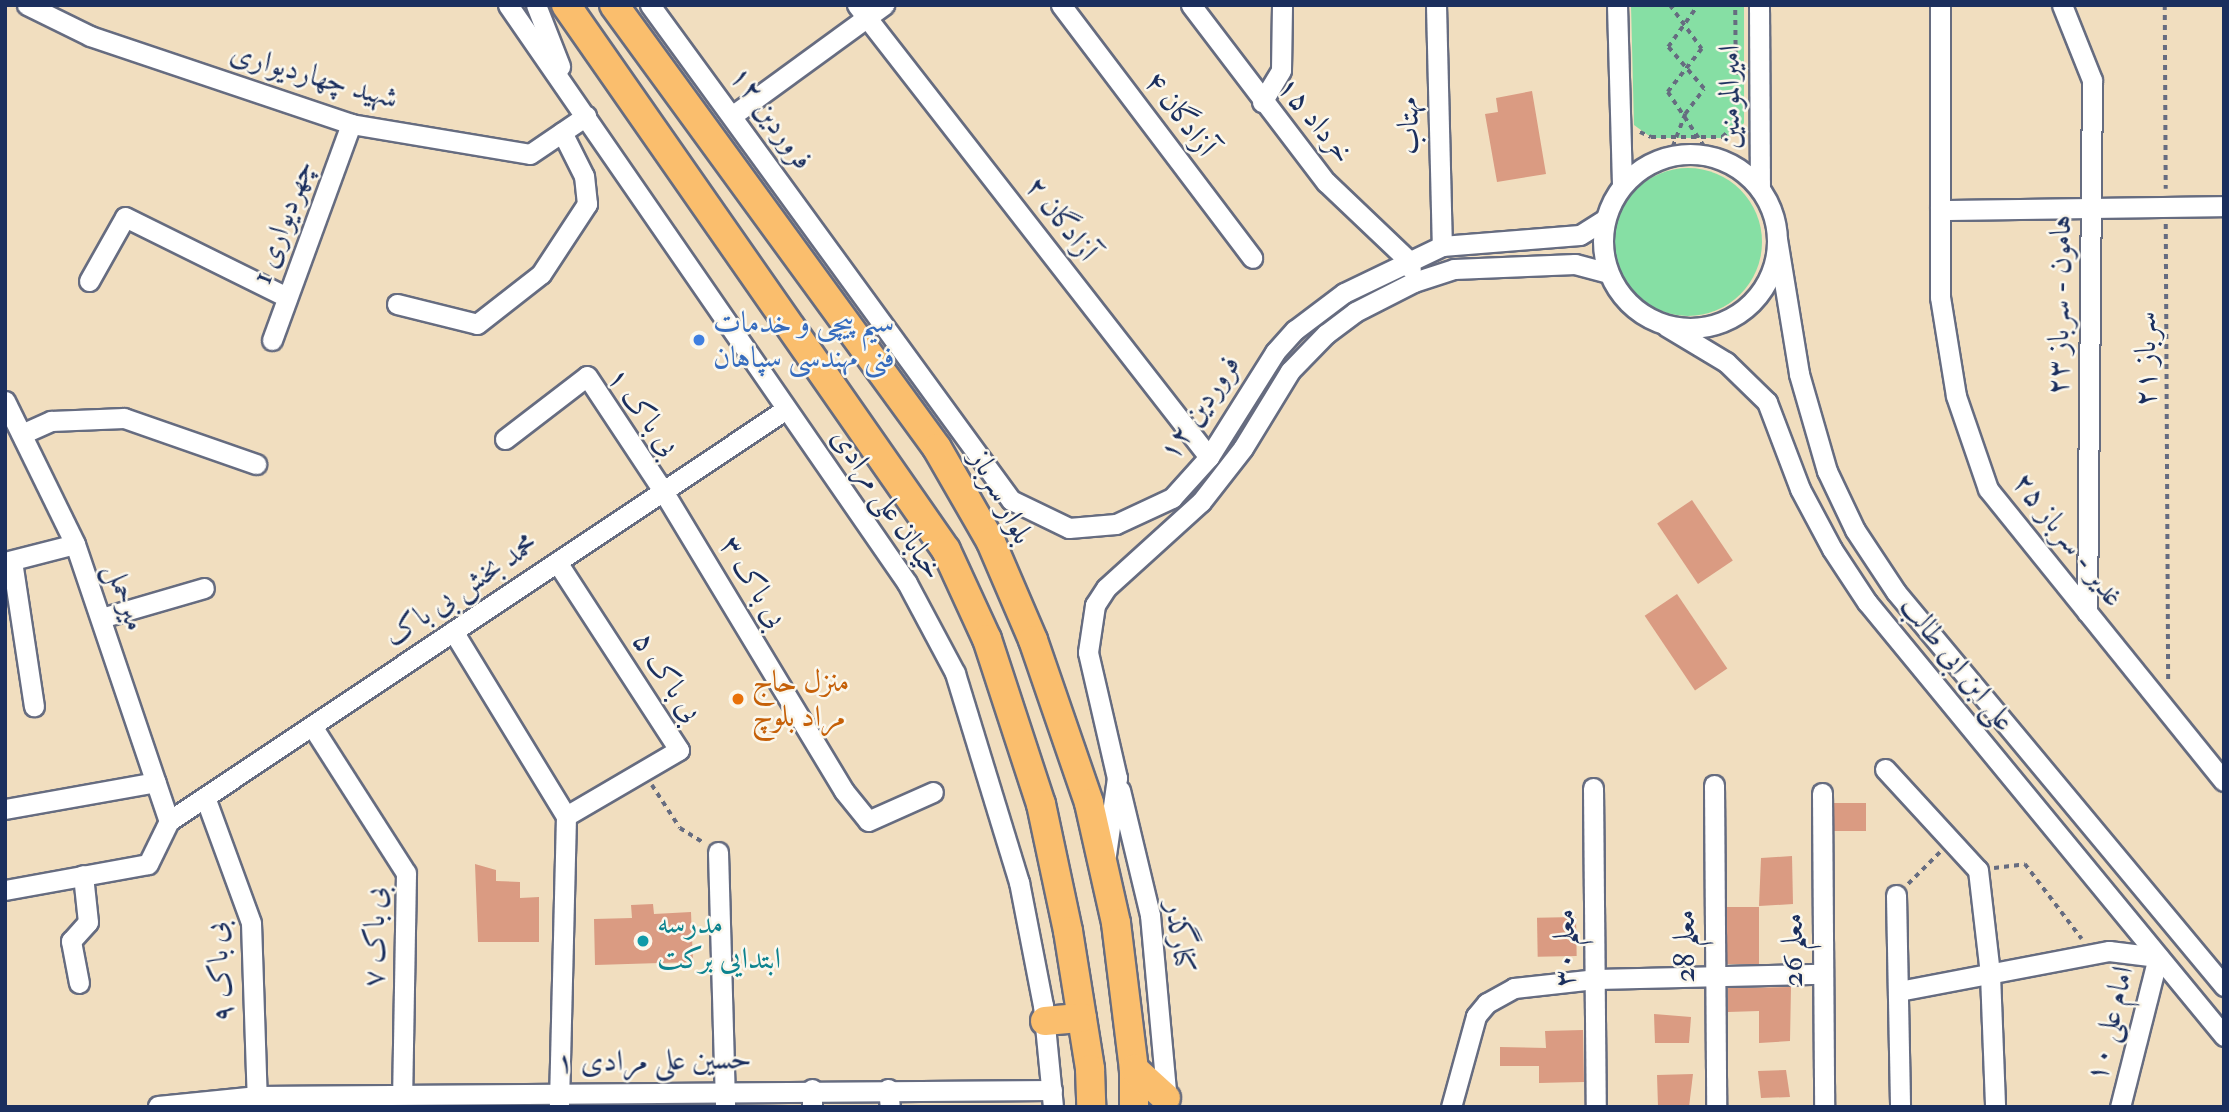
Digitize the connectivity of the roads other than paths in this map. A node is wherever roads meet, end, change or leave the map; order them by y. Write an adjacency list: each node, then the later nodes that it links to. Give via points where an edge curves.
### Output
1 (27, 5): 22 (street, شهید چهاردیواری, via 90,36)
2 (508, 5): 18 (street, خیابان علی مرادی)
3 (536, 5): 18 (street)
4 (566, 5): 83 (highway, via 946,550 987,639 1041,804)
5 (614, 5): 17 (street); 70 (highway, بلوار سرباز, via 937,448 990,542 1032,640 1089,803)
6 (650, 5): 17 (street, ۱۲ فروردین)
7 (884, 5): 16 (street)
8 (1062, 5): 32 (street, آزادگان ۴)
9 (1191, 5): 19 (street, ۱۵ خرداد)
10 (1282, 5): 19 (street, via 1281,70)
11 (1436, 5): 31 (street, مهتاب)
12 (1617, 5): 24 (street)
13 (1759, 5): 25 (street, امیرالمومنین)
14 (1940, 5): 28 (street, غدیر - سرباز ۲۵)
15 (2062, 5): 27 (street, هامون - سرباز ۲۳, via 2092,80)
16 (861, 12): 20 (street); 45 (street, آزادگان ۲)
17 (668, 31): 20 (street, ۱۲ فروردین)
18 (571, 95): 21 (street, خیابان علی مرادی)
19 (1262, 102): 33 (street, ۱۵ خرداد, via 1326,182)
20 (733, 115): 45 (street, ۱۲ فروردین, via 1011,500 1069,527 1116,524 1172,498)
21 (586, 116): 23 (street, شهید چهاردیواری); 42 (street, خیابان علی مرادی)
22 (351, 124): 23 (street, شهید چهاردیواری, via 530,154); 37 (street, چهردیواری 1)
23 (562, 132): 38 (street, via 584,176 587,204 541,274 477,324)
24 (1622, 185): 25 (street, via 1672,146 1738,168); 29 (street)
25 (1760, 189): 30 (street, via 1773,212)
26 (2224, 205): 27 (street)
27 (2091, 208): 28 (street); 52 (street, هامون - سرباز ۲۳)
28 (1940, 210): 52 (street, غدیر - سرباز ۲۵, via 1940,297 1956,396 1988,489)
29 (1604, 220): 31 (street, ۱۲ فروردین, via 1580,235); 34 (street, via 1602,247)
30 (1777, 239): 39 (street, via 1774,266 1762,291 1743,311 1719,324 1693,329); 74 (street, علی ابن ابی طالب, via 1799,374 1827,471 1855,530 1896,592)
31 (1442, 246): 33 (street, ۱۲ فروردین)
32 (1252, 258)
33 (1408, 260): 36 (street); 45 (street, ۱۲ فروردین, via 1344,293 1295,330 1259,374)
34 (1608, 273): 36 (street, ۱۲ فروردین, via 1553,264 1454,270); 39 (street, via 1621,297 1641,315)
35 (89, 281): 37 (street, via 125,217)
36 (1414, 282): 58 (street, ۱۲ فروردین, via 1355,312 1309,350 1275,392 1243,448 1202,502 1106,588 1095,605 1088,652)
37 (287, 297): 40 (street, چهردیواری 1)
38 (397, 304)
39 (1666, 326): 75 (street, علی ابن ابی طالب, via 1726,362 1767,402 1800,489 1867,602)
40 (272, 340)
41 (5, 401): 43 (street, میرحمل)
42 (786, 409): 47 (street, محمد بخش بی باک); 84 (street, خیابان علی مرادی, via 907,583 956,673 1019,882)
43 (24, 433): 46 (street, via 51,421 124,418); 48 (street, میرحمل)
44 (505, 439): 47 (street, بی باک ۱, via 587,376)
45 (1209, 457)
46 (256, 464)
47 (663, 491): 50 (street, محمد بخش بی باک); 63 (street, بی باک ۳, via 844,791 868,821)
48 (75, 544): 49 (street); 53 (street, میرحمل)
49 (8, 561): 55 (street)
50 (557, 562): 54 (street, محمد بخش بی باک); 67 (street, بی باک ۵, via 679,750)
51 (204, 588): 53 (street)
52 (2087, 612): 59 (street, غدیر - سرباز ۲۵)
53 (100, 618): 60 (street, میرحمل)
54 (453, 631): 56 (street, محمد بخش بی باک); 67 (street)
55 (34, 706)
56 (312, 726): 65 (street, محمد بخش بی باک); 87 (street, بی باک ۷, via 405,873)
57 (1885, 769): 77 (street, via 1978,870)
58 (1117, 778): 70 (street, ۱۲ فروردین); 94 (street, کنارگذر, via 1150,915)
59 (2224, 781)
60 (156, 782): 66 (street); 68 (street, میرحمل)
61 (1714, 785): 78 (street, معلم 28)
62 (1593, 788): 79 (street, معلم ۳۰)
63 (933, 792)
64 (1822, 793): 76 (street, معلم 26)
65 (205, 797): 68 (street, محمد بخش بی باک); 93 (street, بی باک ۹, via 251,923)
66 (5, 809)
67 (566, 816): 92 (street)
68 (169, 821): 71 (street, via 148,864)
69 (718, 852): 88 (street)
70 (1104, 870): 86 (highway, بلوار سرباز, via 1116,923)
71 (83, 875): 72 (street); 80 (street, via 88,922 71,941)
72 (5, 890)
73 (1896, 895): 82 (street)
74 (2180, 936): 75 (street); 81 (street, علی ابن ابی طالب)
75 (2158, 957): 77 (street, via 2109,951); 85 (street, علی ابن ابی طالب); 104 (street, امام علی ۱۰)
76 (1823, 974): 78 (street); 101 (street, معلم 26)
77 (1990, 974): 82 (street); 103 (street)
78 (1715, 976): 79 (street); 100 (street, معلم 28)
79 (1595, 979): 98 (street, via 1514,988 1487,1003 1476,1016); 99 (street, معلم ۳۰)
80 (79, 983)
81 (2224, 986)
82 (1899, 991): 102 (street)
83 (1082, 1018): 84 (highway); 96 (highway)
84 (1045, 1021): 91 (street, خیابان علی مرادی)
85 (2224, 1037)
86 (1134, 1069): 94 (highway); 97 (highway, بلوار سرباز)
87 (402, 1093): 92 (street, حسین علی مرادی ۱); 93 (street, حسین علی مرادی ۱)
88 (724, 1098): 89 (street, حسین علی مرادی ۱); 92 (street, حسین علی مرادی ۱)
89 (812, 1098): 90 (street, حسین علی مرادی ۱)
90 (889, 1098): 91 (street, حسین علی مرادی ۱)
91 (1053, 1098)
92 (559, 1100)
93 (257, 1101): 95 (street, حسین علی مرادی ۱)
94 (1167, 1102)
95 (158, 1106)
96 (1091, 1107)
97 (1134, 1107)
98 (1451, 1107)
99 (1596, 1107)
100 (1716, 1107)
101 (1824, 1107)
102 (1900, 1107)
103 (1996, 1107)
104 (2120, 1107)

